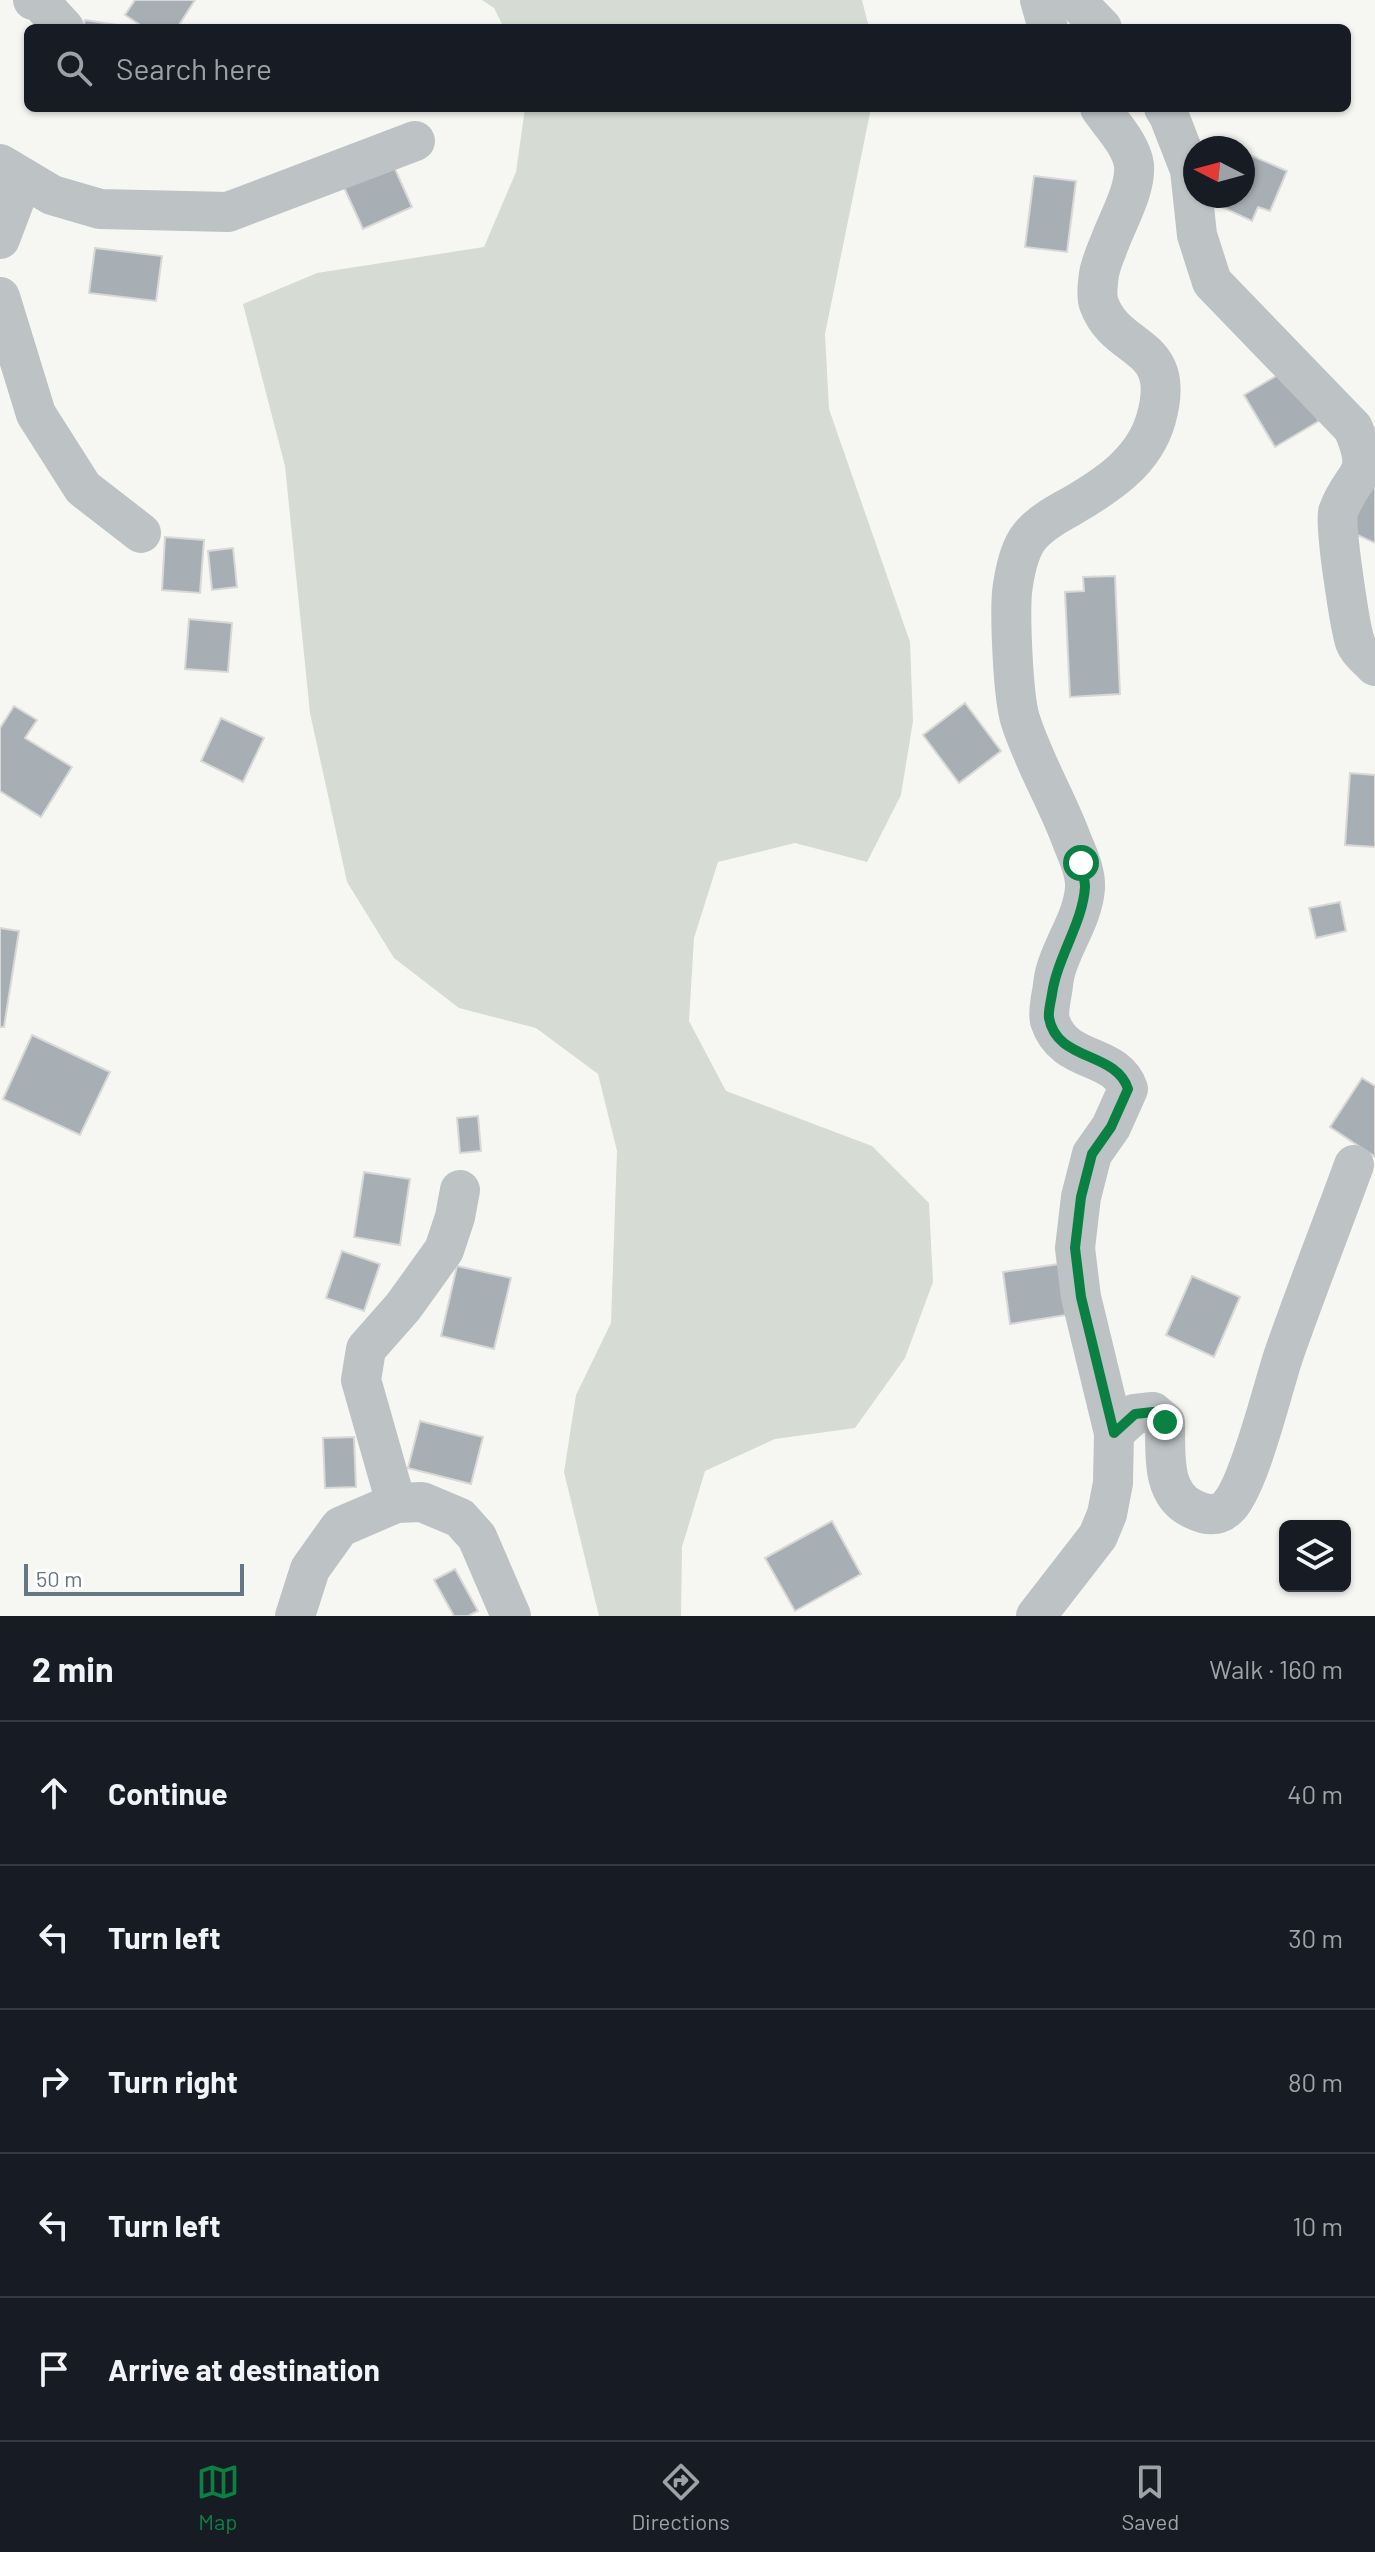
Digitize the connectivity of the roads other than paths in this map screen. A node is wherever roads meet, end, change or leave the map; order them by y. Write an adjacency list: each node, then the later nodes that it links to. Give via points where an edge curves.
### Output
1 (33, 0): 4 (street)
2 (1040, 0): 5 (street)
3 (1075, 0): 6 (street)
4 (60, 24)
5 (1047, 24)
6 (1098, 24)
7 (1103, 112): 17 (street, via 1134,164 1132,184 1099,271 1098,302 1110,322 1157,367 1161,392 1156,419 1147,443 1124,470 1027,539 1012,595 1020,719 1075,848 1085,886 1055,973 1048,1017 1065,1046 1117,1071 1128,1089 1092,1154 1075,1248 1081,1297)
8 (1166, 112): 14 (street, via 1190,170 1197,235 1212,282 1353,428 1364,450 1366,464 1337,515 1356,646)
9 (415, 141): 10 (street, via 228,212 100,209 52,195)
10 (12, 171): 11 (street)
11 (0, 239)
12 (0, 297): 13 (street, via 36,414 83,488)
13 (141, 533)
14 (1375, 666)
15 (1354, 1165): 17 (street, via 1246,1474 1229,1507 1204,1513 1177,1496 1167,1469 1165,1422 1153,1412 1135,1414)
16 (460, 1190): 18 (street, via 444,1250 366,1349 361,1380)
17 (1114, 1433): 21 (street, via 1113,1483 1098,1536)
18 (396, 1503): 19 (street, via 340,1527 310,1569); 20 (street, via 422,1502 460,1518 477,1537)
19 (295, 1616)
20 (511, 1616)
21 (1036, 1616)

